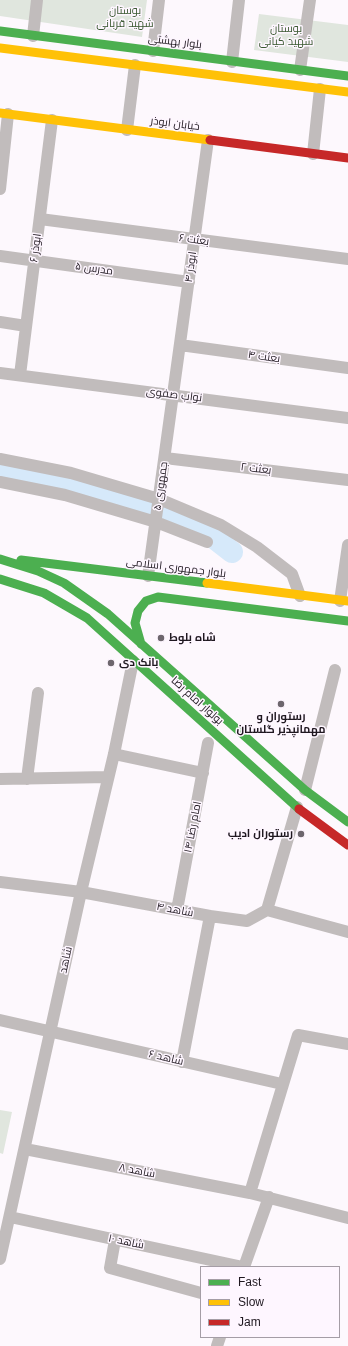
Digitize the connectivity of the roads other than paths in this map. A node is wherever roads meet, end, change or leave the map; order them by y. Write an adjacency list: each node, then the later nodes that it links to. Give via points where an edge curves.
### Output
1 (37, 0): 6 (street)
2 (159, 0): 8 (street)
3 (239, 0): 9 (street)
4 (310, 0): 11 (street)
5 (0, 31): 6 (main road, بلوار بهشتی)
6 (33, 36): 8 (main road, بلوار بهشتی)
7 (0, 48): 10 (main road)
8 (152, 51): 9 (main road, بلوار بهشتی)
9 (232, 62): 11 (main road, بلوار بهشتی)
10 (135, 65): 13 (main road); 17 (street)
11 (300, 70): 12 (main road, بلوار بهشتی)
12 (348, 76)
13 (320, 89): 14 (main road); 19 (street)
14 (348, 92)
15 (4, 114): 16 (main road, خیابان ابوذر); 21 (street)
16 (52, 120): 17 (main road, خیابان ابوذر); 23 (street, ابوذر ۶)
17 (127, 130): 18 (main road, خیابان ابوذر)
18 (208, 140): 19 (main road, خیابان ابوذر); 24 (street, ابوذر ۴)
19 (313, 154): 20 (main road, خیابان ابوذر)
20 (348, 158)
21 (1, 173): 22 (street)
22 (0, 189)
23 (40, 219): 24 (street, بعثت ۶); 27 (street, ابوذر ۶)
24 (194, 240): 26 (street, بعثت ۶); 28 (street, ابوذر ۴)
25 (0, 256): 27 (street, مدرس ۵)
26 (348, 259)
27 (34, 261): 28 (street, مدرس ۵); 30 (street, ابوذر ۶)
28 (189, 282): 31 (street, ابوذر ۴)
29 (0, 322): 30 (street)
30 (26, 326): 34 (street, ابوذر ۶)
31 (180, 345): 32 (street, بعثت ۴); 35 (street, ابوذر ۴)
32 (348, 368)
33 (0, 373): 34 (street, نواب صفوی)
34 (20, 375): 35 (street, نواب صفوی)
35 (173, 395): 36 (street, نواب صفوی); 37 (street, جمهوری ۵)
36 (348, 418)
37 (165, 458): 39 (street, بعثت ۲); 41 (street, جمهوری ۵)
38 (0, 459): 41 (street, via 71,473)
39 (348, 480)
40 (0, 482): 42 (street, via 65,495)
41 (159, 499): 42 (street, جمهوری ۵); 49 (street, via 221,525 257,547 292,574)
42 (156, 522): 43 (street); 46 (street, جمهوری ۵)
43 (207, 542)
44 (348, 545): 48 (street)
45 (0, 558): 46 (main road, بلوار جمهوری اسلامی); 51 (main road, بولوار امام رضا, via 64,583 108,614)
46 (148, 576): 49 (main road, بلوار جمهوری اسلامی)
47 (0, 579): 52 (main road, بولوار امام رضا, via 44,593 87,618)
48 (344, 601): 49 (main road, بلوار جمهوری اسلامی)
49 (299, 605): 50 (main road, بلوار جمهوری اسلامی); 51 (main road, بلوار جمهوری اسلامی, via 158,597 146,601 138,611 135,623)
50 (348, 621)
51 (141, 644): 61 (main road, بولوار امام رضا)
52 (133, 660): 56 (street, شاهد); 62 (main road, بولوار امام رضا)
53 (335, 670): 61 (street)
54 (38, 693): 60 (street)
55 (208, 743): 57 (street, امام رضا ۱۴)
56 (114, 754): 57 (street); 58 (street, شاهد)
57 (203, 773): 67 (street, امام رضا ۱۴)
58 (108, 777): 60 (street); 66 (street, شاهد)
59 (0, 779): 60 (street)
60 (27, 779)
61 (305, 790): 63 (main road, بولوار امام رضا)
62 (296, 807): 64 (main road, بولوار امام رضا); 68 (street)
63 (348, 822)
64 (348, 845)
65 (0, 882): 66 (street, شاهد ۴)
66 (81, 892): 67 (street, شاهد ۴); 72 (street, شاهد)
67 (177, 910): 69 (street, شاهد ۴)
68 (267, 910): 69 (street, شاهد ۴, via 247,921); 70 (street)
69 (210, 916): 74 (street)
70 (348, 932)
71 (0, 1020): 72 (street, شاهد ۶)
72 (50, 1032): 74 (street, شاهد ۶); 76 (street, شاهد)
73 (348, 1044): 75 (street, via 298,1035)
74 (182, 1062): 75 (street, شاهد ۶)
75 (282, 1084): 77 (street)
76 (25, 1149): 77 (street, شاهد ۸); 79 (street, شاهد)
77 (250, 1193): 78 (street, شاهد ۸)
78 (269, 1197): 80 (street, شاهد ۸); 84 (street)
79 (10, 1217): 81 (street, شاهد ۱۰); 82 (street, شاهد)
80 (348, 1218)
81 (115, 1240): 83 (street, شاهد ۱۰); 85 (street, via 110,1268)
82 (0, 1258)
83 (239, 1266)
84 (244, 1266)
85 (200, 1293)

